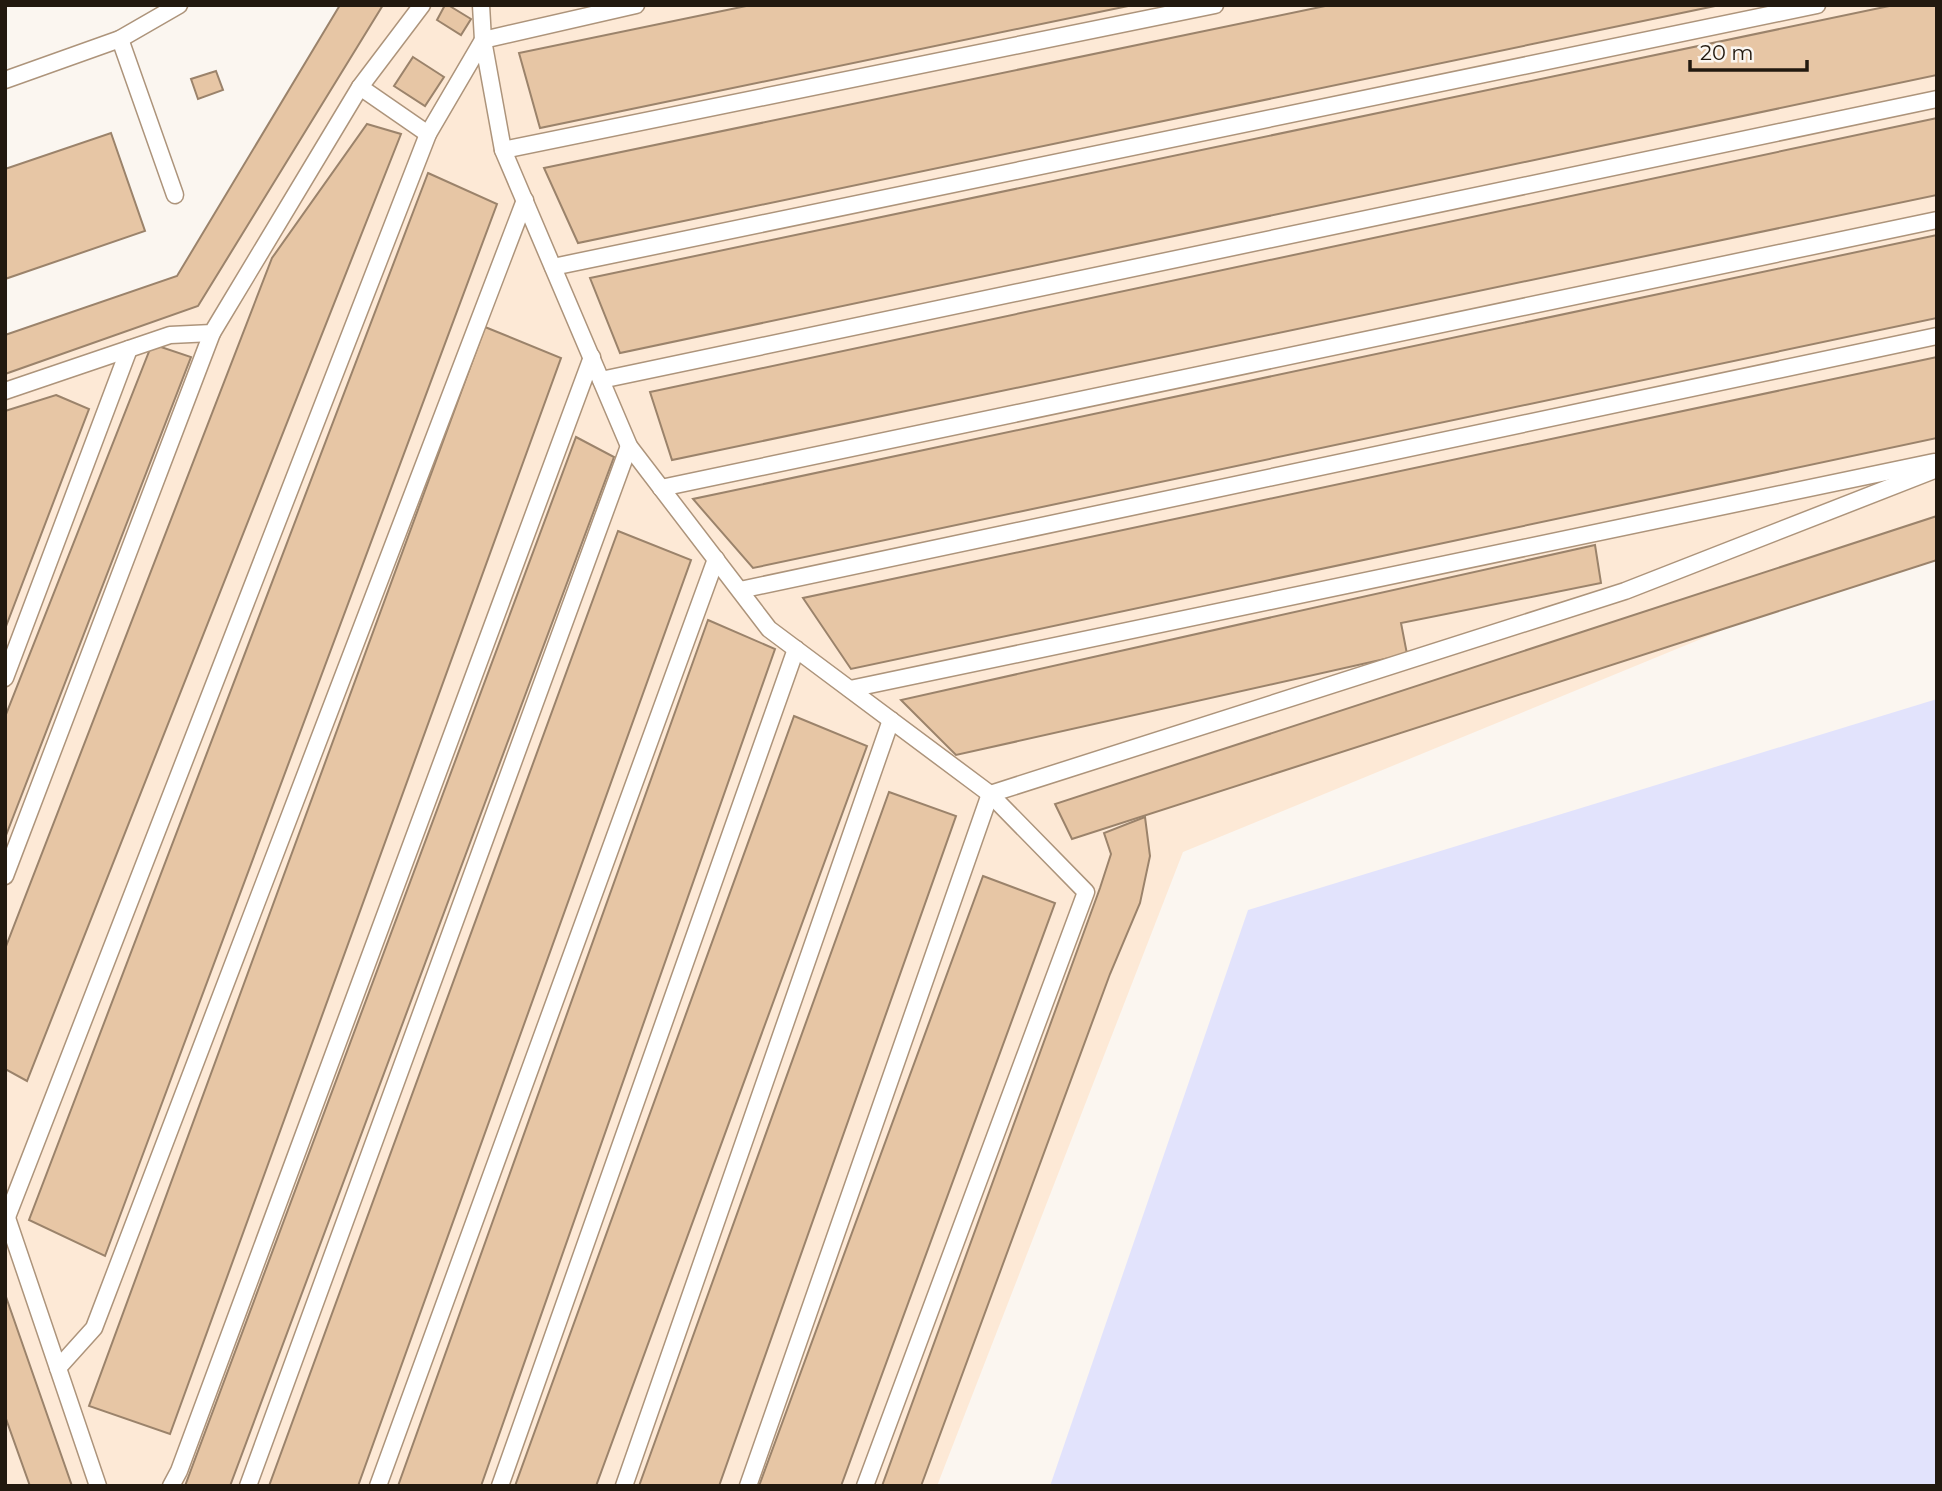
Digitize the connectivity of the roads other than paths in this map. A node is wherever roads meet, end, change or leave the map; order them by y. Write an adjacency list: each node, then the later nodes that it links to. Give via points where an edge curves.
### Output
1 (179, 5): 7 (lane)
2 (422, 5): 10 (lane)
3 (481, 5): 8 (lane)
4 (636, 5): 8 (lane)
5 (1215, 5): 13 (lane)
6 (1817, 5): 17 (lane)
7 (120, 39): 9 (lane); 14 (lane)
8 (483, 40): 12 (lane); 13 (lane)
9 (5, 80)
10 (360, 87): 12 (lane); 18 (lane)
11 (1937, 99): 22 (lane)
12 (428, 134): 36 (lane)
13 (503, 149): 15 (lane)
14 (175, 195)
15 (525, 200): 17 (lane); 37 (lane, via 94,1328)
16 (1937, 220): 27 (lane)
17 (553, 267): 21 (lane)
18 (212, 333): 20 (lane, via 170,335); 35 (lane)
19 (1937, 336): 29 (lane)
20 (129, 349): 23 (lane); 31 (lane)
21 (592, 357): 22 (lane); 39 (lane)
22 (601, 380): 24 (lane)
23 (5, 391)
24 (629, 446): 27 (lane); 40 (lane)
25 (1937, 462): 32 (lane)
26 (1937, 469): 34 (lane, via 1625,592)
27 (661, 488): 28 (lane)
28 (716, 559): 29 (lane); 41 (lane)
29 (740, 590): 30 (lane, via 769,629)
30 (796, 649): 32 (lane); 42 (lane)
31 (5, 678)
32 (850, 689): 33 (lane)
33 (891, 720): 34 (lane); 43 (lane)
34 (990, 794): 44 (lane); 45 (lane, via 1086,892)
35 (5, 876)
36 (6, 1215): 37 (lane)
37 (58, 1368): 38 (lane)
38 (98, 1486)
39 (171, 1486)
40 (248, 1486)
41 (378, 1486)
42 (500, 1486)
43 (624, 1486)
44 (748, 1486)
45 (865, 1486)

